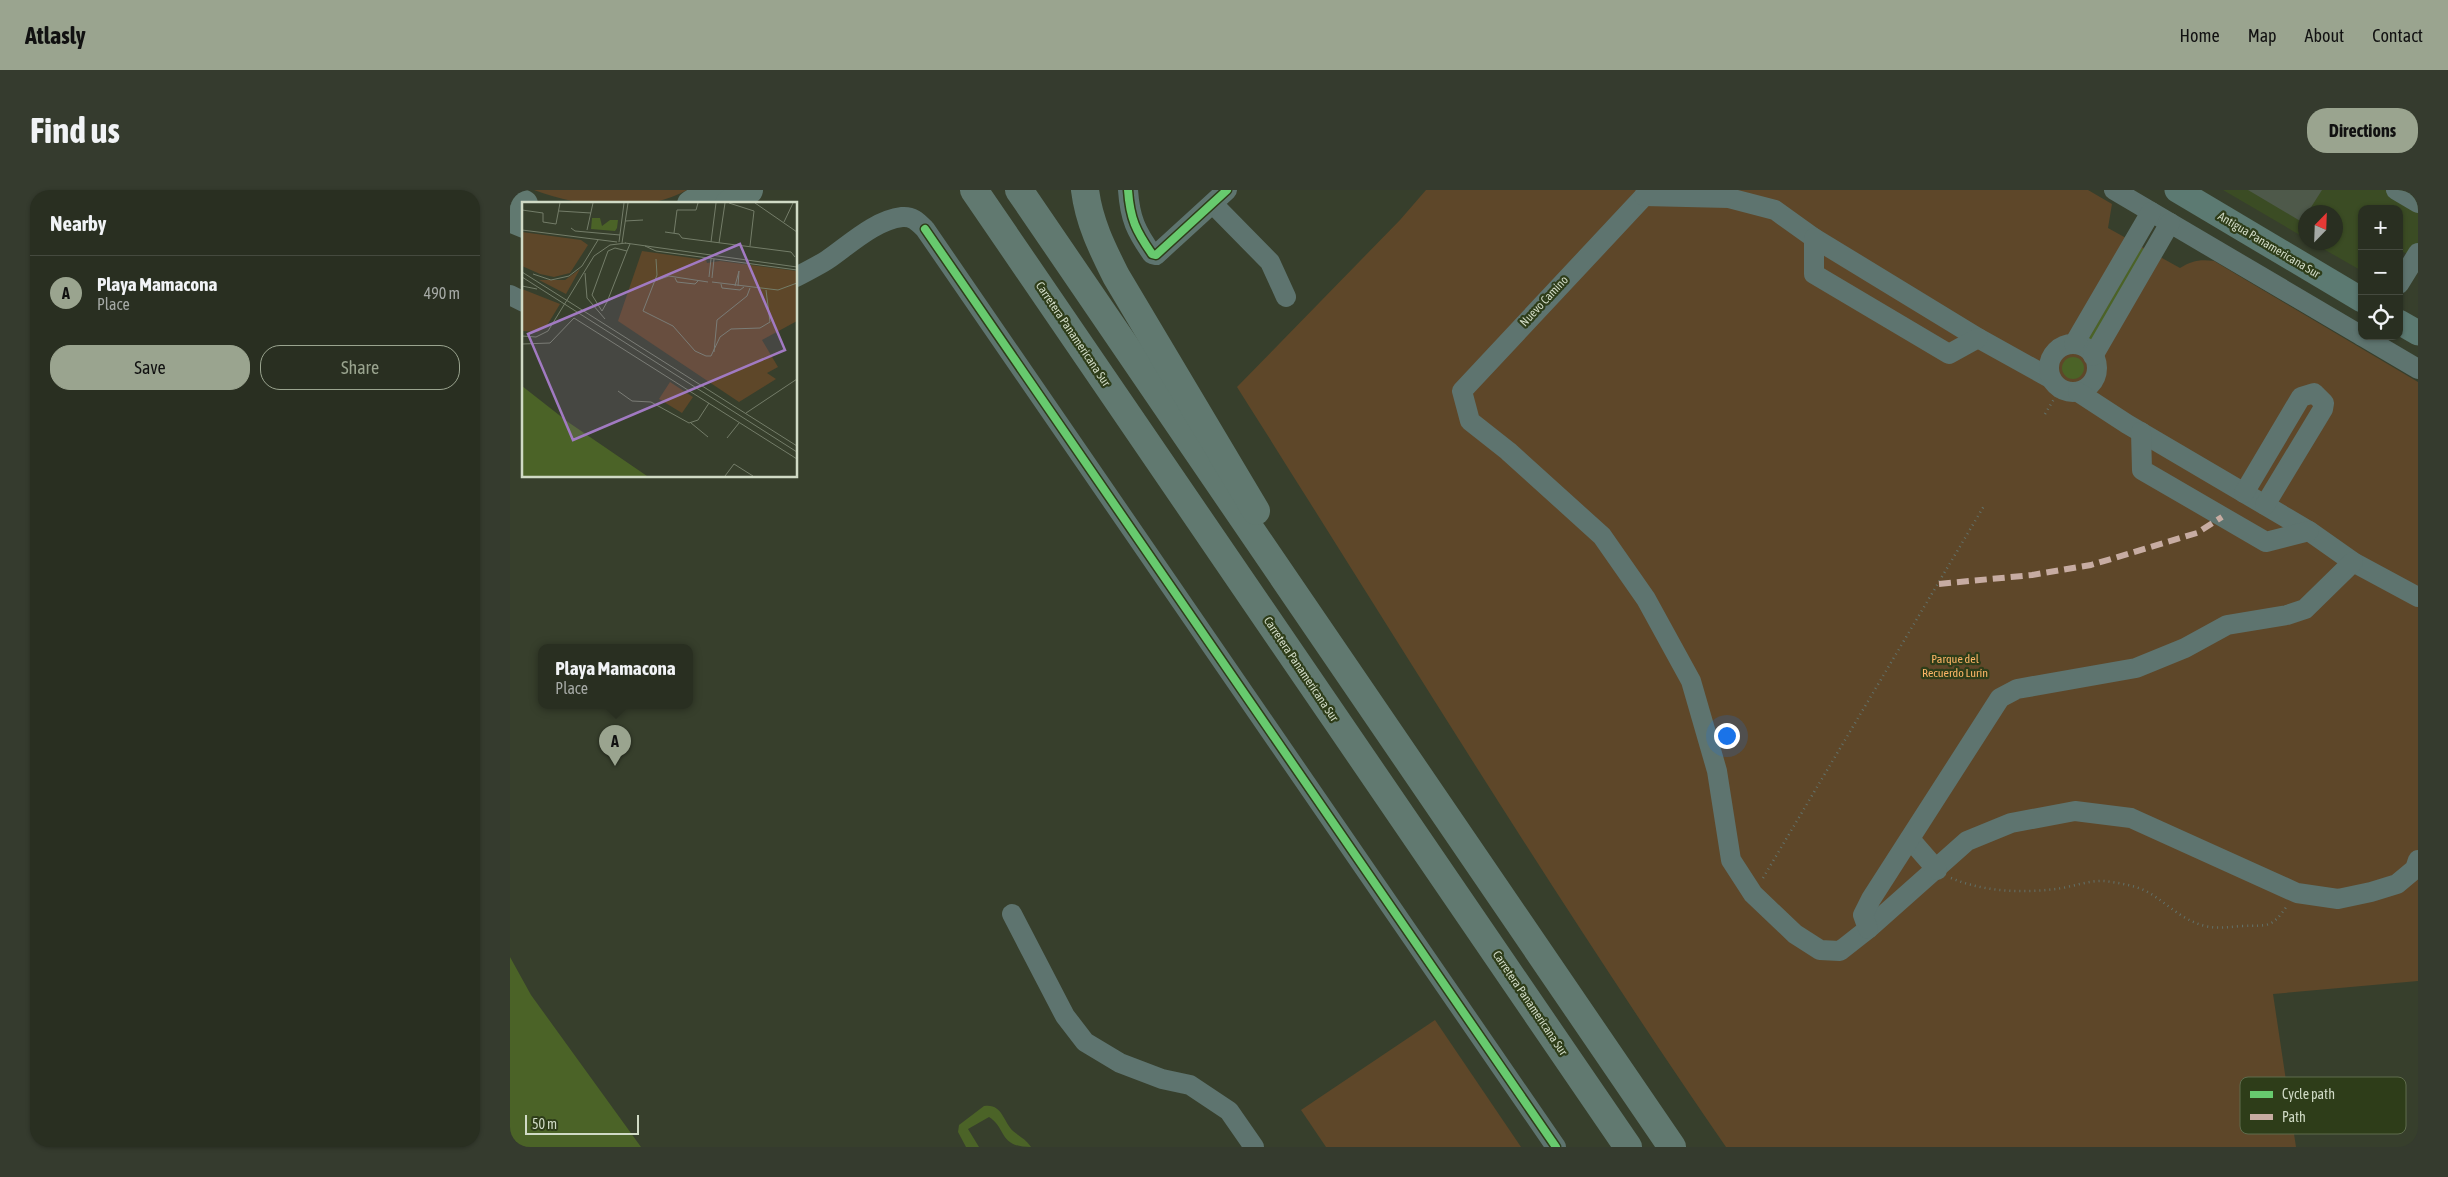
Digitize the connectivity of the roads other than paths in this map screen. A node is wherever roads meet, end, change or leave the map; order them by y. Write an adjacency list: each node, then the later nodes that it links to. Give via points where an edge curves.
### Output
1 (715, 190): 13 (highway)
2 (749, 190): 14 (highway)
3 (974, 190): 52 (highway, Carretera Panamericana Sur)
4 (1019, 190): 44 (highway)
5 (1085, 190): 44 (highway, via 1098,241 1116,276 1250,498)
6 (1128, 190): 12 (street, via 1133,224 1152,254 1156,255)
7 (2114, 190): 17 (street)
8 (2177, 190): 27 (main road, Antigua Panamericana Sur)
9 (2396, 190): 16 (street)
10 (1647, 193): 21 (street, via 1729,198 1775,210); 49 (street, Nuevo Camino, via 1462,391 1470,421 1602,536 1646,599 1692,680 1717,771 1731,860 1753,894 1794,934 1820,950 1840,951)
11 (510, 197): 15 (highway)
12 (1220, 197): 26 (street, via 1270,262)
13 (694, 202)
14 (732, 202)
15 (522, 203)
16 (2418, 203)
17 (2151, 212): 20 (street); 34 (street)
18 (510, 218): 19 (highway)
19 (522, 223)
20 (2170, 223): 30 (street); 35 (street)
21 (1814, 238): 32 (street); 32 (street, via 1814,274 1949,354)
22 (2418, 253): 24 (street)
23 (798, 275): 51 (street, via 890,220 904,217 916,220 925,230)
24 (2403, 277)
25 (510, 295): 28 (street)
26 (1286, 297)
27 (2358, 298)
28 (522, 301)
29 (2403, 325): 31 (main road)
30 (2358, 334)
31 (2418, 334)
32 (1978, 338): 37 (street)
33 (2369, 340): 36 (street)
34 (2074, 344): 35 (street, via 2084,347); 37 (street, via 2063,346 2052,356 2048,370)
35 (2094, 356): 37 (street, via 2095,378 2091,384)
36 (2418, 369)
37 (2063, 386): 38 (street)
38 (2141, 432): 39 (street); 41 (street, via 2142,470 2266,542)
39 (2244, 493): 40 (street); 40 (street, via 2301,397 2314,393 2324,402 2324,408)
40 (2265, 505): 41 (street)
41 (2309, 531): 42 (street)
42 (2353, 562): 43 (street); 45 (street, via 2305,609 2227,625 2185,648 2136,668 2017,689 2000,698)
43 (2418, 597)
44 (1314, 624): 53 (highway)
45 (1910, 839): 47 (street); 49 (street, via 1863,915)
46 (2418, 860): 47 (street, via 2415,869 2397,884 2338,899 2297,893 2131,818 2075,812 2011,823 1967,842)
47 (1936, 870): 49 (street)
48 (1012, 914): 50 (street, via 1065,1016 1085,1042 1120,1063 1162,1079 1190,1085 1210,1097 1229,1110)
49 (1868, 929)
50 (1254, 1147)
51 (1556, 1147)
52 (1628, 1147)
53 (1672, 1147)

